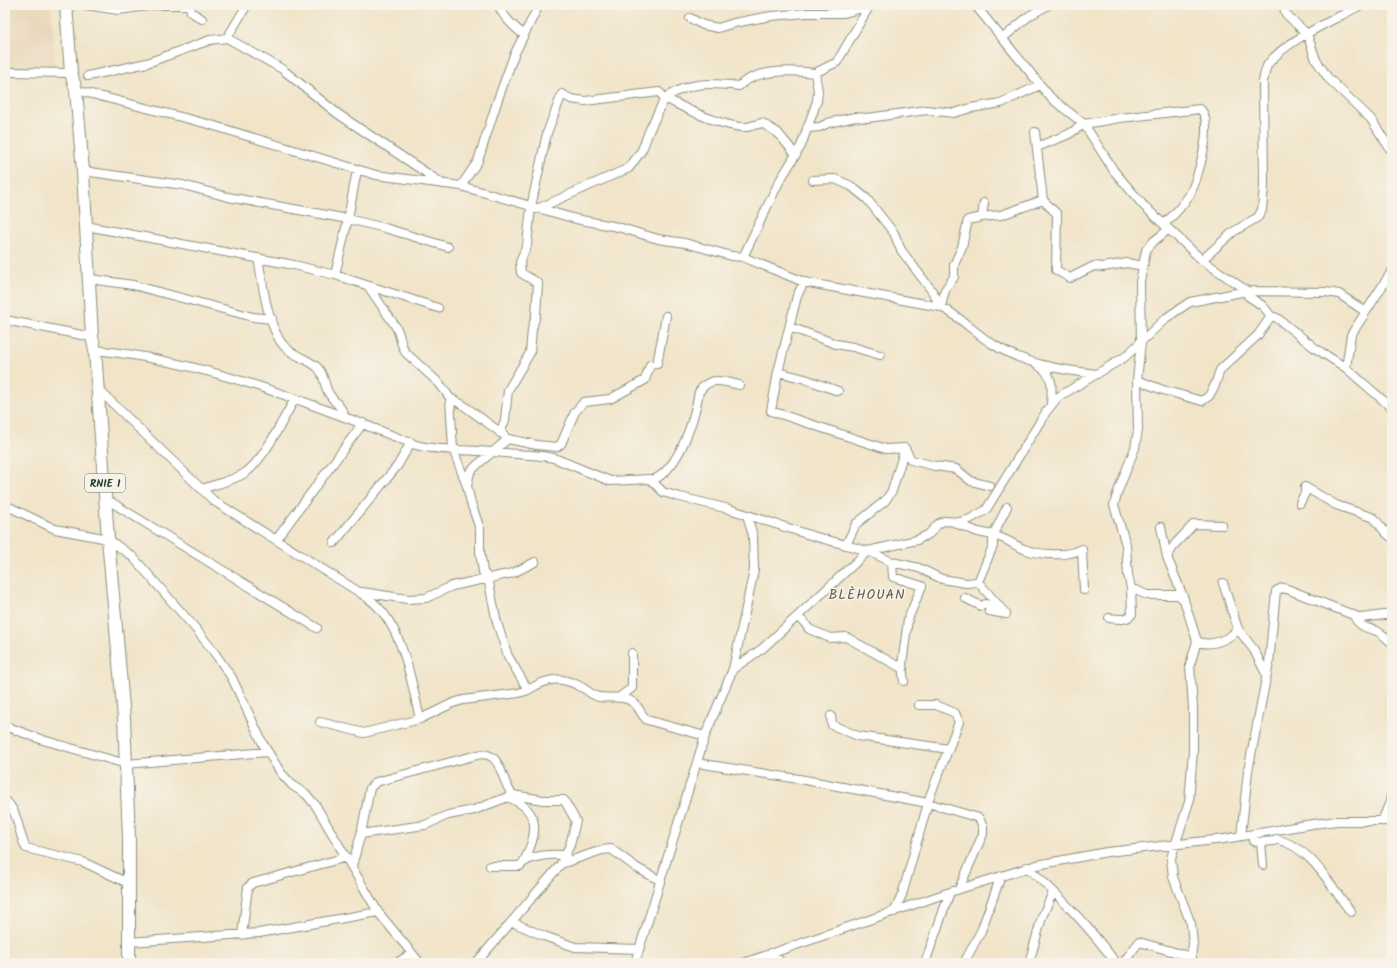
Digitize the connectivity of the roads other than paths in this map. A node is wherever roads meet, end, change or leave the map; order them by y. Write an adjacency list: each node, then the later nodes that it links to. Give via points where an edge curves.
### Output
1 (66, 5): 20 (highway, RNIE 1)
2 (86, 5): 11 (street, via 118,10)
3 (191, 5): 11 (street); 14 (street, via 191,12)
4 (247, 5): 17 (street)
5 (498, 5): 16 (street, via 511,25)
6 (539, 5): 16 (street)
7 (975, 5): 18 (street)
8 (1048, 5): 18 (street, via 1029,16)
9 (1283, 5): 15 (street, via 1286,14)
10 (1361, 5): 15 (street)
11 (144, 6)
12 (870, 6): 13 (street, via 844,13 771,16 718,28 703,25); 21 (street, via 837,62)
13 (690, 18)
14 (202, 19)
15 (1307, 34): 30 (street, via 1316,60 1328,78 1371,119); 47 (street, via 1282,50 1267,65 1263,82 1262,210 1258,217 1233,232)
16 (524, 35): 36 (street, via 498,99 478,161)
17 (227, 38): 22 (street, via 210,40 147,63); 35 (street, via 282,69 338,114)
18 (1003, 38): 23 (street)
19 (5, 72): 20 (street)
20 (71, 73): 24 (highway, RNIE 1)
21 (815, 73): 25 (street, via 786,71 746,79 739,86 698,85 680,88); 27 (street, via 817,101)
22 (88, 76)
23 (1040, 85): 26 (street, via 1051,98); 27 (street, via 1001,103 954,113 927,110 867,118 855,117)
24 (76, 90): 32 (street, via 208,124); 33 (highway, RNIE 1)
25 (665, 98): 31 (street, via 724,123 746,127 762,123 778,133); 39 (street, via 642,150 629,168); 39 (street, via 659,92 585,101 571,99 562,94 547,133)
26 (1084, 124): 29 (street, via 1069,134); 43 (street, via 1126,188); 43 (street, via 1196,109 1204,112 1207,131 1198,174 1191,193)
27 (807, 128): 31 (street)
28 (1035, 132): 29 (street)
29 (1037, 147): 37 (street)
30 (1392, 152)
31 (796, 154): 45 (street, via 778,182)
32 (358, 170): 35 (street, via 376,175); 41 (street)
33 (82, 171): 41 (street, via 183,185 228,197); 42 (highway, RNIE 1)
34 (813, 180): 55 (street, via 835,180 851,186 868,200 894,232 901,250)
35 (443, 184): 36 (street)
36 (461, 186): 39 (street)
37 (1042, 200): 40 (street, via 1001,215); 48 (street, via 1057,214 1056,270 1070,278 1094,266 1127,263)
38 (984, 204): 40 (street)
39 (534, 208): 45 (street); 81 (street, via 527,245 520,262 521,273 538,283 536,315 530,353 508,390 505,420)
40 (982, 217): 55 (street, via 968,220 954,265 954,277 945,290)
41 (348, 219): 44 (street); 50 (street)
42 (86, 226): 46 (street); 51 (highway, RNIE 1)
43 (1167, 226): 47 (street); 48 (street, via 1146,250)
44 (448, 247)
45 (743, 257): 52 (street)
46 (258, 258): 50 (street); 60 (street)
47 (1202, 260): 54 (street)
48 (1143, 266): 64 (street, via 1140,282)
49 (1392, 271): 57 (street)
50 (335, 275): 53 (street)
51 (90, 279): 60 (street, via 133,285 253,317); 63 (highway, RNIE 1)
52 (804, 282): 55 (street); 62 (street, via 796,296)
53 (368, 286): 56 (street); 75 (street, via 400,334 402,348 440,384)
54 (1247, 291): 57 (street, via 1339,294); 59 (street, via 1248,296 1263,306); 64 (street, via 1190,302 1166,318)
55 (941, 307): 67 (street, via 953,313 992,344)
56 (438, 308)
57 (1366, 312): 68 (street, via 1351,335)
58 (666, 316): 82 (street, via 657,364 650,366 645,380 610,399 584,402 574,412 558,446)
59 (1271, 316): 68 (street); 71 (street, via 1258,335 1220,370 1209,396 1202,401)
60 (272, 319): 79 (street, via 280,341 287,349 321,372 329,394 340,406)
61 (5, 320): 63 (street)
62 (790, 327): 66 (street, via 836,344); 69 (street)
63 (92, 337): 65 (highway, RNIE 1)
64 (1141, 342): 70 (street, via 1124,357); 71 (street)
65 (95, 350): 73 (highway, RNIE 1); 76 (street, via 124,353 230,377)
66 (880, 355)
67 (1030, 361): 70 (street, via 1065,370); 77 (street, via 1046,371 1051,378)
68 (1346, 368): 78 (street)
69 (778, 372): 74 (street); 84 (street, via 771,411 886,449)
70 (1097, 374): 77 (street, via 1058,397)
71 (1137, 380): 112 (street, via 1138,430 1135,448 1114,505 1126,545)
72 (739, 385): 87 (street, via 715,380 702,387 688,436 663,476)
73 (98, 390): 90 (street); 91 (highway, RNIE 1)
74 (838, 391)
75 (450, 398): 81 (street); 85 (street)
76 (295, 399): 79 (street); 90 (street, via 255,463 246,472)
77 (1051, 404): 96 (street, via 986,510 970,519)
78 (1392, 408)
79 (344, 417): 80 (street)
80 (363, 423): 83 (street); 102 (street)
81 (500, 433): 82 (street)
82 (508, 439): 86 (street)
83 (411, 442): 85 (street); 103 (street, via 398,465)
84 (905, 448): 89 (street, via 911,460 956,469 971,481); 104 (street, via 892,491 885,501 856,524)
85 (453, 450): 86 (street); 88 (street)
86 (490, 452): 87 (street, via 554,458 615,482); 88 (street, via 470,472)
87 (653, 480): 95 (street, via 663,492)
88 (467, 486): 109 (street, via 480,529 480,551)
89 (990, 486)
90 (202, 489): 102 (street, via 214,501)
91 (106, 499): 101 (highway, RNIE 1); 123 (street)
92 (1300, 503): 100 (street, via 1305,487 1336,505 1374,518)
93 (5, 505): 101 (street, via 55,529)
94 (1007, 507): 99 (street)
95 (747, 515): 104 (street); 128 (street, via 753,536 754,570)
96 (953, 522): 99 (street, via 978,532); 105 (street, via 944,521 930,534 917,540)
97 (1222, 525): 106 (street, via 1194,524 1174,544)
98 (1160, 527): 106 (street)
99 (994, 533): 110 (street, via 993,546); 113 (street, via 1020,548 1046,555 1071,554 1082,549)
100 (1392, 538)
101 (108, 539): 143 (street, via 133,557 214,652 232,678); 145 (highway, RNIE 1)
102 (276, 540): 114 (street)
103 (334, 543)
104 (846, 545): 105 (street)
105 (868, 551): 108 (street); 121 (street)
106 (1167, 557): 117 (street)
107 (535, 562): 109 (street, via 513,573)
108 (892, 562): 110 (street, via 966,584); 129 (street, via 893,577 922,586 908,619)
109 (485, 575): 115 (street, via 478,580 452,586 426,598 407,599); 133 (street, via 508,656)
110 (978, 582): 116 (street, via 1006,614 989,611 991,607 986,604 981,606)
111 (1223, 583): 124 (street)
112 (1131, 588): 117 (street, via 1147,595 1178,595); 122 (street, via 1132,614 1124,619)
113 (1084, 590)
114 (359, 592): 115 (street); 118 (street)
115 (390, 596): 118 (street)
116 (965, 598)
117 (1184, 600): 125 (street)
118 (379, 608): 138 (street, via 394,633 406,663)
119 (1392, 614): 120 (street, via 1362,618)
120 (1354, 616): 126 (street, via 1356,621 1382,634); 130 (street, via 1327,603 1287,589 1278,589 1274,596)
121 (797, 617): 128 (street, via 763,648); 129 (street, via 809,629 830,638 846,637)
122 (1109, 618)
123 (317, 628)
124 (1238, 629): 125 (street, via 1229,638 1212,643); 130 (street, via 1254,650)
125 (1197, 641): 156 (street, via 1190,665 1193,751 1188,802)
126 (1392, 643)
127 (632, 653): 132 (street)
128 (733, 669): 141 (street)
129 (903, 669): 131 (street)
130 (1266, 675): 154 (street, via 1248,771)
131 (904, 681)
132 (632, 688): 134 (street); 135 (street)
133 (528, 690): 134 (street, via 548,681 564,679 596,696); 138 (street, via 453,702)
134 (621, 696): 135 (street)
135 (635, 704): 141 (street, via 647,720)
136 (919, 705): 142 (street, via 936,704 958,717 959,722)
137 (831, 716): 142 (street, via 832,725 858,736)
138 (420, 719): 139 (street, via 364,733)
139 (320, 722)
140 (5, 726): 145 (street)
141 (705, 736): 144 (street)
142 (949, 749): 149 (street)
143 (268, 752): 145 (street); 158 (street, via 281,773 316,806)
144 (697, 763): 149 (street); 166 (street)
145 (126, 764): 167 (highway, RNIE 1)
146 (1392, 790): 150 (street)
147 (511, 796): 152 (street, via 474,810 448,815 425,825); 152 (street, via 495,759 487,754 478,755 372,784); 157 (street, via 564,800 576,822); 159 (street, via 527,807 533,816 532,836)
148 (5, 800): 167 (street, via 10,804 16,817 26,848 83,862)
149 (928, 803): 168 (street, via 979,818 983,827 979,843); 172 (street, via 902,895)
150 (1382, 820): 151 (street); 153 (street, via 1337,821)
151 (1392, 820)
152 (361, 834): 162 (street)
153 (1252, 834): 154 (street); 155 (street, via 1253,841)
154 (1241, 836): 156 (street)
155 (1261, 842): 161 (street); 173 (street, via 1276,839 1289,843 1310,858)
156 (1176, 845): 164 (street, via 1107,852); 180 (street, via 1171,867 1191,924)
157 (567, 856): 159 (street, via 541,856); 160 (street)
158 (347, 857): 162 (street); 175 (street, via 252,884 248,887)
159 (522, 863): 163 (street, via 520,866)
160 (561, 864): 166 (street, via 611,849 637,868); 174 (street)
161 (1263, 865)
162 (352, 866): 171 (street)
163 (490, 866)
164 (1027, 868): 165 (street); 170 (street)
165 (1001, 876): 168 (street); 189 (street, via 981,931)
166 (661, 880): 177 (street)
167 (130, 884): 176 (highway, RNIE 1)
168 (959, 889): 169 (street)
169 (950, 892): 172 (street); 188 (street)
170 (1054, 892): 190 (street, via 1042,917); 191 (street, via 1099,940)
171 (378, 912): 175 (street); 178 (street)
172 (894, 912): 179 (street)
173 (1351, 912)
174 (512, 922): 177 (street, via 575,947); 184 (street)
175 (242, 935): 176 (street)
176 (129, 942): 181 (highway, RNIE 1)
177 (639, 949): 185 (street)
178 (412, 953): 182 (street); 183 (street)
179 (771, 953): 186 (street); 187 (street)
180 (1191, 960): 192 (street, via 1139,942)
181 (129, 963)
182 (396, 963)
183 (420, 963)
184 (476, 963)
185 (636, 963)
186 (744, 963)
187 (782, 963)
188 (924, 963)
189 (964, 963)
190 (1029, 963)
191 (1116, 963)
192 (1123, 963)

